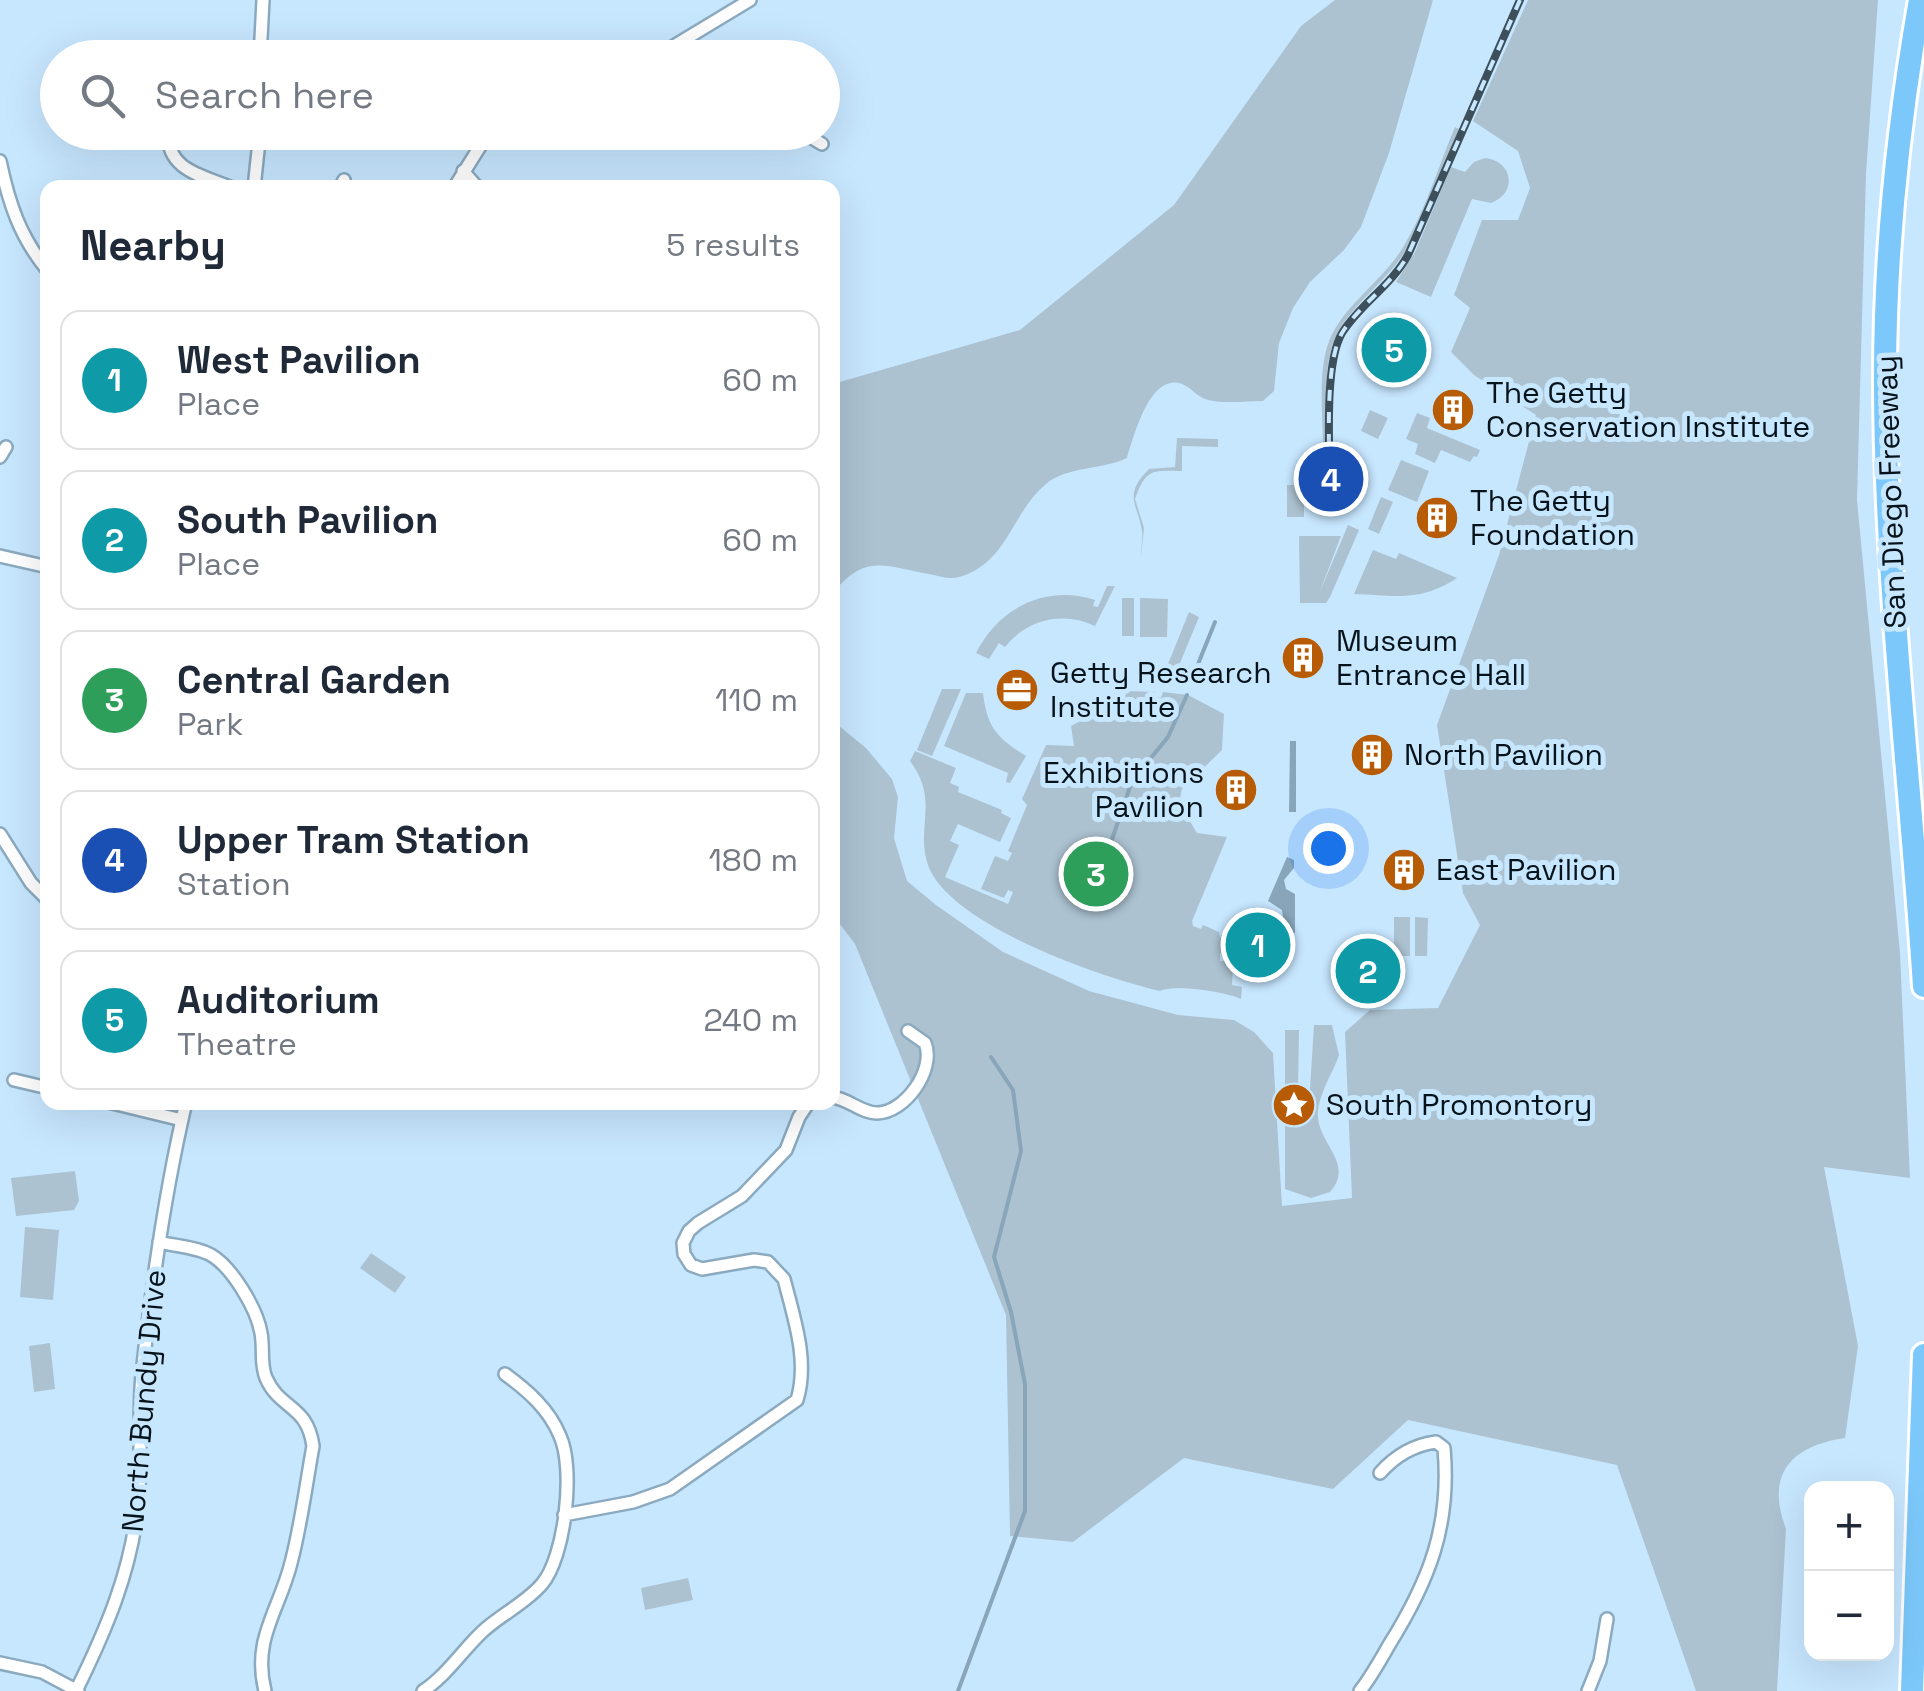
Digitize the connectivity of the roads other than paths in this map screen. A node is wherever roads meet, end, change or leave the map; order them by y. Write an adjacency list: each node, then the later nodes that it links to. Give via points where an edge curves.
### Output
1 (263, 0): 4 (street)
2 (750, 0): 5 (street)
3 (1920, 0): 22 (highway, San Diego Freeway, via 1898,151 1885,377 1889,527)
4 (261, 40)
5 (684, 40)
6 (1924, 59): 19 (highway, via 1902,254 1899,372)
7 (169, 150): 12 (street, via 179,165)
8 (258, 150): 13 (street)
9 (477, 150): 11 (street)
10 (0, 161): 16 (street, via 17,226)
11 (462, 171): 14 (street); 15 (street)
12 (214, 180)
13 (255, 180)
14 (458, 180)
15 (470, 180)
16 (40, 261)
17 (0, 556): 18 (street)
18 (40, 565)
19 (1924, 807)
20 (0, 834): 21 (street)
21 (40, 892)
22 (1924, 986)
23 (908, 1031): 26 (street, via 925,1043 928,1059 897,1108 869,1112)
24 (14, 1080): 25 (street)
25 (40, 1086)
26 (840, 1100)
27 (141, 1110): 30 (street)
28 (184, 1110): 30 (street, North Bundy Drive)
29 (804, 1110): 35 (street, via 786,1150 683,1242 691,1265 702,1270 754,1260 779,1270 801,1354 797,1400 652,1498)
30 (182, 1120): 31 (street, North Bundy Drive)
31 (159, 1242): 38 (street, North Bundy Drive, via 127,1571); 39 (street, via 208,1253 228,1271 259,1322 265,1376 310,1428 292,1561 262,1644)
32 (1924, 1355): 43 (highway)
33 (505, 1374): 35 (street, via 531,1394 562,1438)
34 (1380, 1474): 41 (street, via 1418,1446 1436,1442 1444,1448 1444,1496 1430,1570)
35 (564, 1515): 40 (street, via 559,1548 540,1586)
36 (1607, 1619): 42 (street)
37 (0, 1662): 38 (street, via 42,1672)
38 (77, 1691)
39 (265, 1691)
40 (423, 1691)
41 (1360, 1691)
42 (1588, 1691)
43 (1912, 1691)

